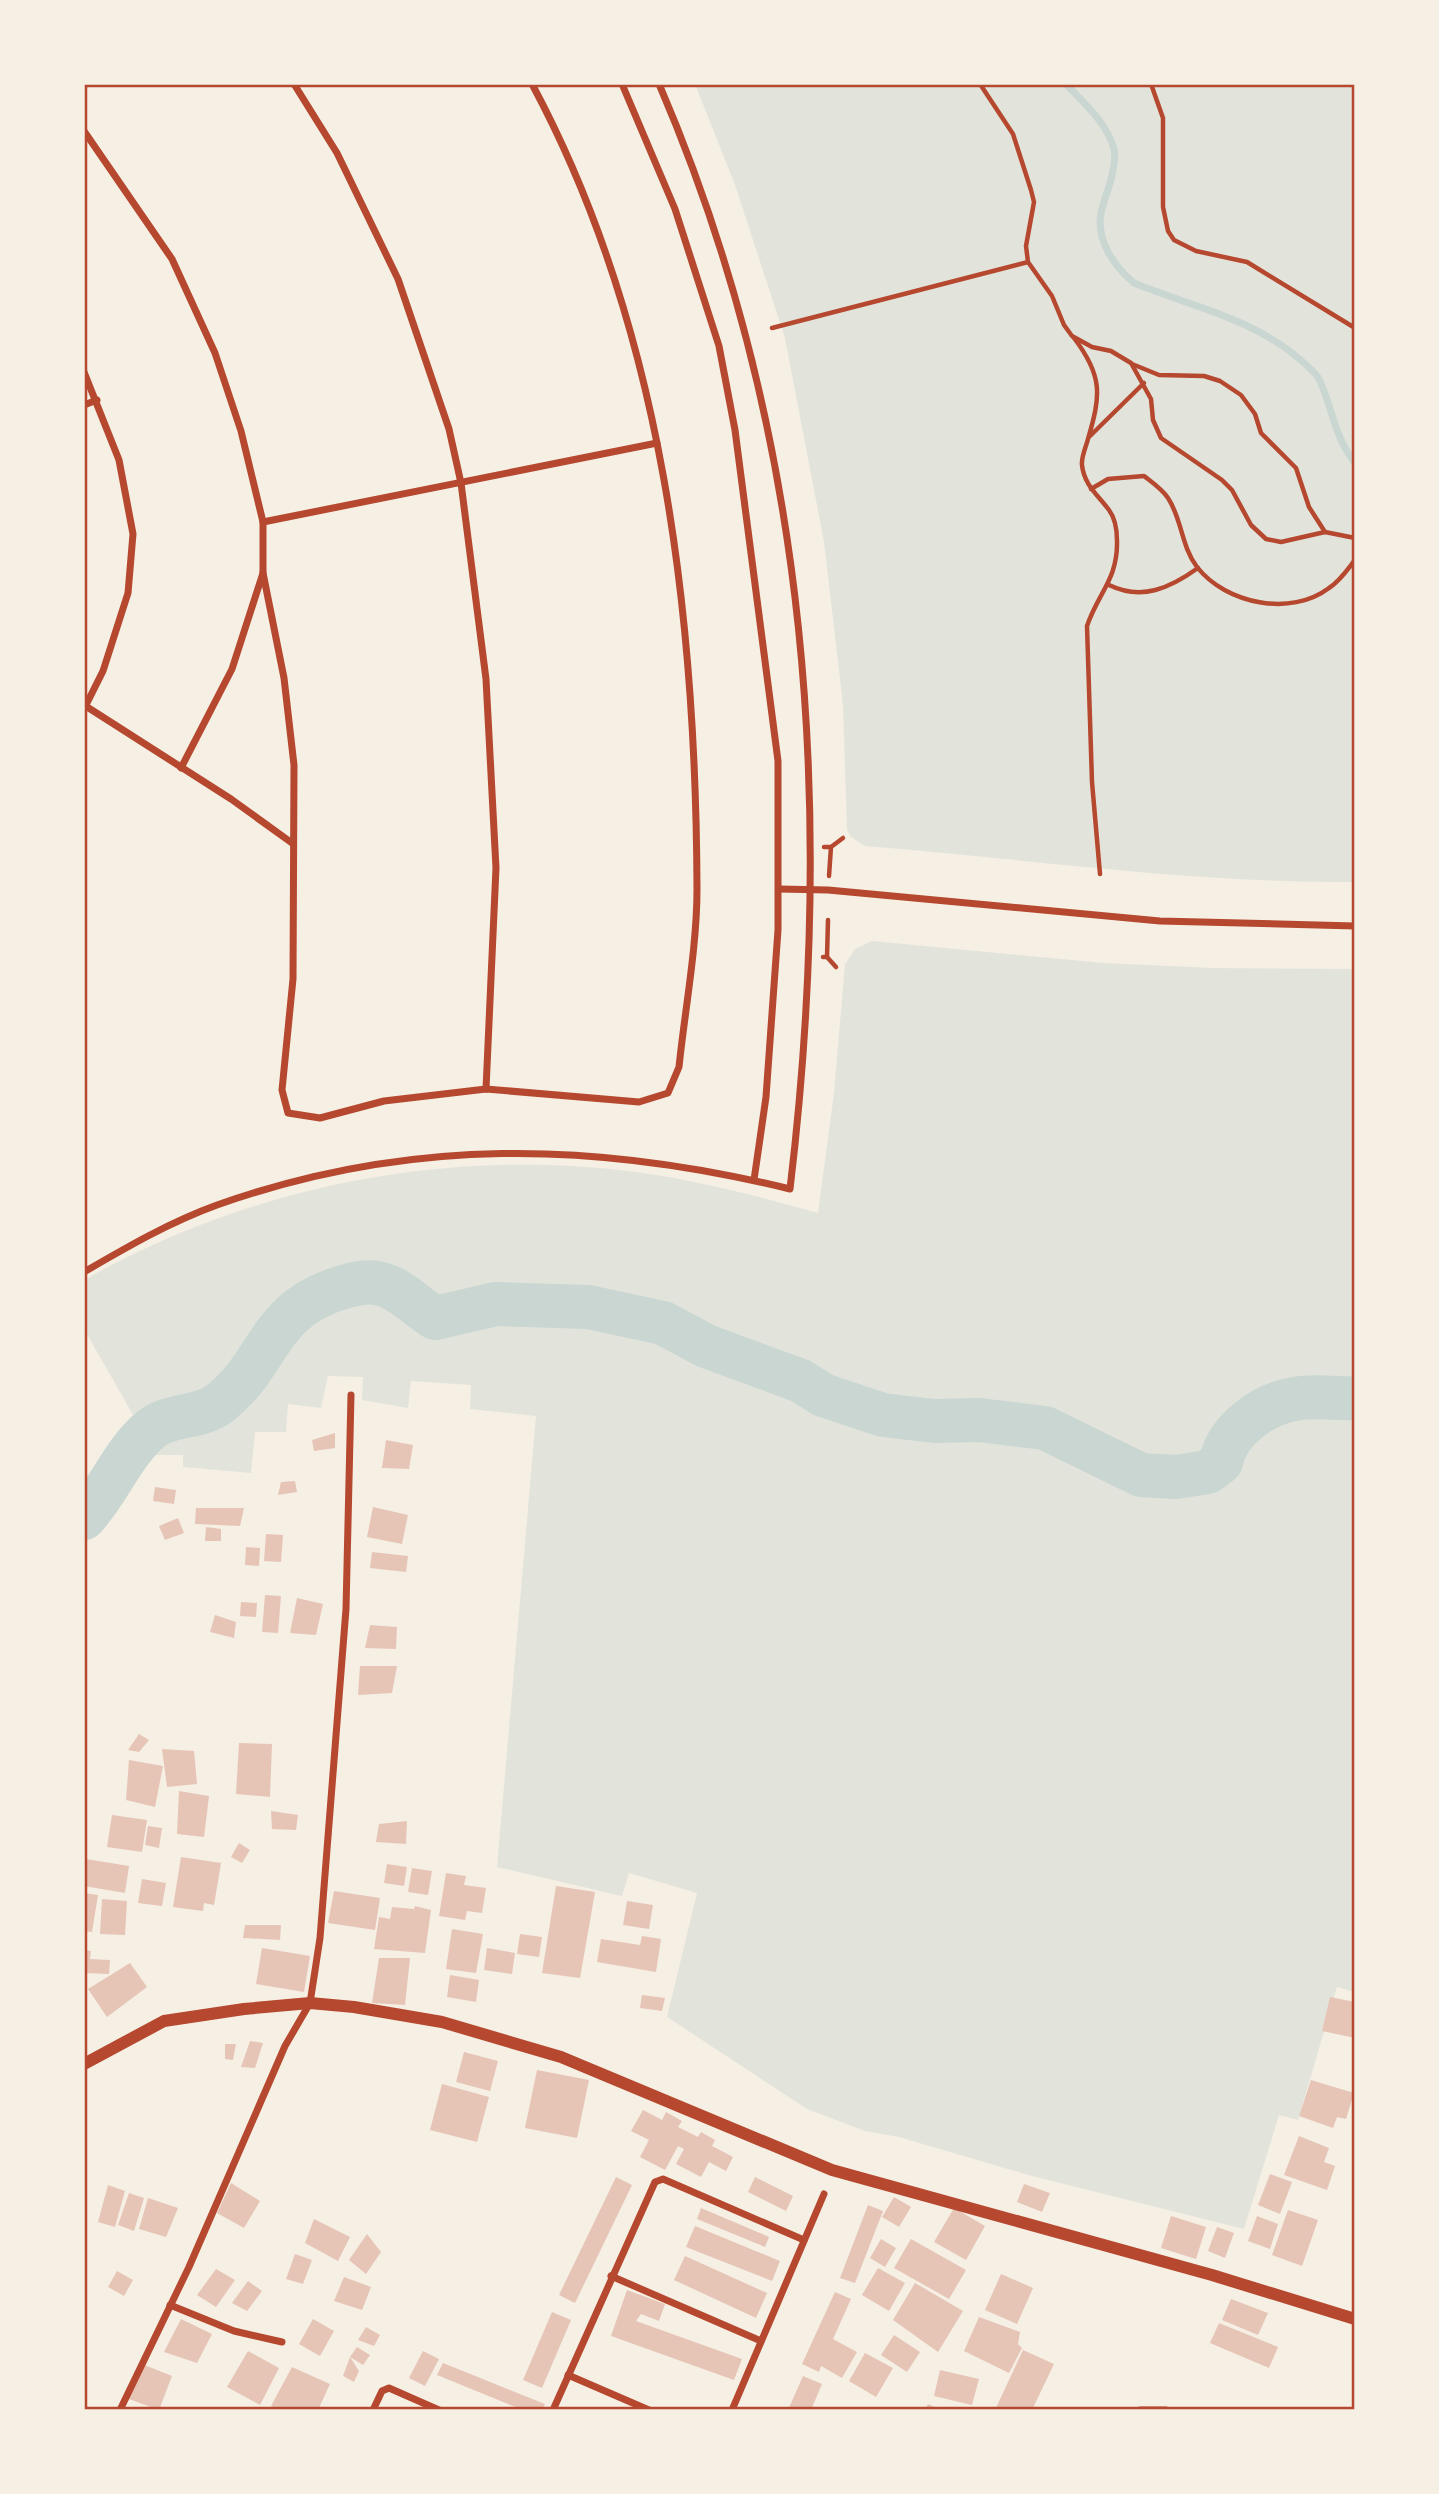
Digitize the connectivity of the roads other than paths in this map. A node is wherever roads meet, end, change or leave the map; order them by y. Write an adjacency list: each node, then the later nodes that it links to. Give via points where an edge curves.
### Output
1 (293, 84): 10 (street, via 337,153 398,279 449,429)
2 (532, 84): 9 (street, via 596,228 623,307)
3 (622, 84): 16 (street, via 675,209 719,346 735,430 778,761)
4 (659, 84): 17 (street, via 734,286 771,436 804,681)
5 (84, 131): 11 (street, via 172,259 215,353 241,430)
6 (84, 372): 7 (street)
7 (97, 400): 8 (street); 13 (street, via 119,460 133,534 128,593 103,671)
8 (84, 405)
9 (657, 443): 10 (street); 19 (street, via 687,649 697,891 679,1067 668,1093 639,1102)
10 (461, 483): 11 (street); 19 (street, via 486,679 496,868)
11 (263, 523): 12 (street)
12 (263, 573): 14 (street, via 232,669); 15 (street, via 284,678 294,765)
13 (85, 707): 14 (street)
14 (181, 768): 15 (street)
15 (292, 843): 19 (street, via 293,979 282,1090 288,1113 320,1118 384,1101)
16 (779, 889): 17 (street); 20 (street, via 774,1013)
17 (812, 891): 18 (street, via 1160,921); 20 (street, via 807,1020 790,1189)
18 (1355, 926)
19 (486, 1089)
20 (754, 1180): 21 (street, via 626,1157 533,1151 440,1155 327,1174 216,1205 142,1238)
21 (84, 1272)
22 (351, 1395): 23 (street, via 346,1609 320,1938)
23 (310, 2003): 24 (street, via 164,2021); 28 (street, via 285,2046); 29 (street, via 442,2022 548,2053 832,2170)
24 (84, 2064)
25 (824, 2194): 26 (street)
26 (804, 2239): 27 (street, via 663,2179 650,2191); 30 (street)
27 (611, 2276): 30 (street); 32 (street)
28 (170, 2305): 31 (street, via 234,2331); 33 (street)
29 (1355, 2319)
30 (761, 2341): 38 (street)
31 (282, 2342)
32 (568, 2375): 36 (street); 37 (street)
33 (120, 2410)
34 (373, 2410): 35 (street, via 382,2391 389,2388)
35 (439, 2410)
36 (553, 2410)
37 (649, 2410)
38 (732, 2410)
39 (1140, 2410): 40 (street)
40 (1166, 2410)

